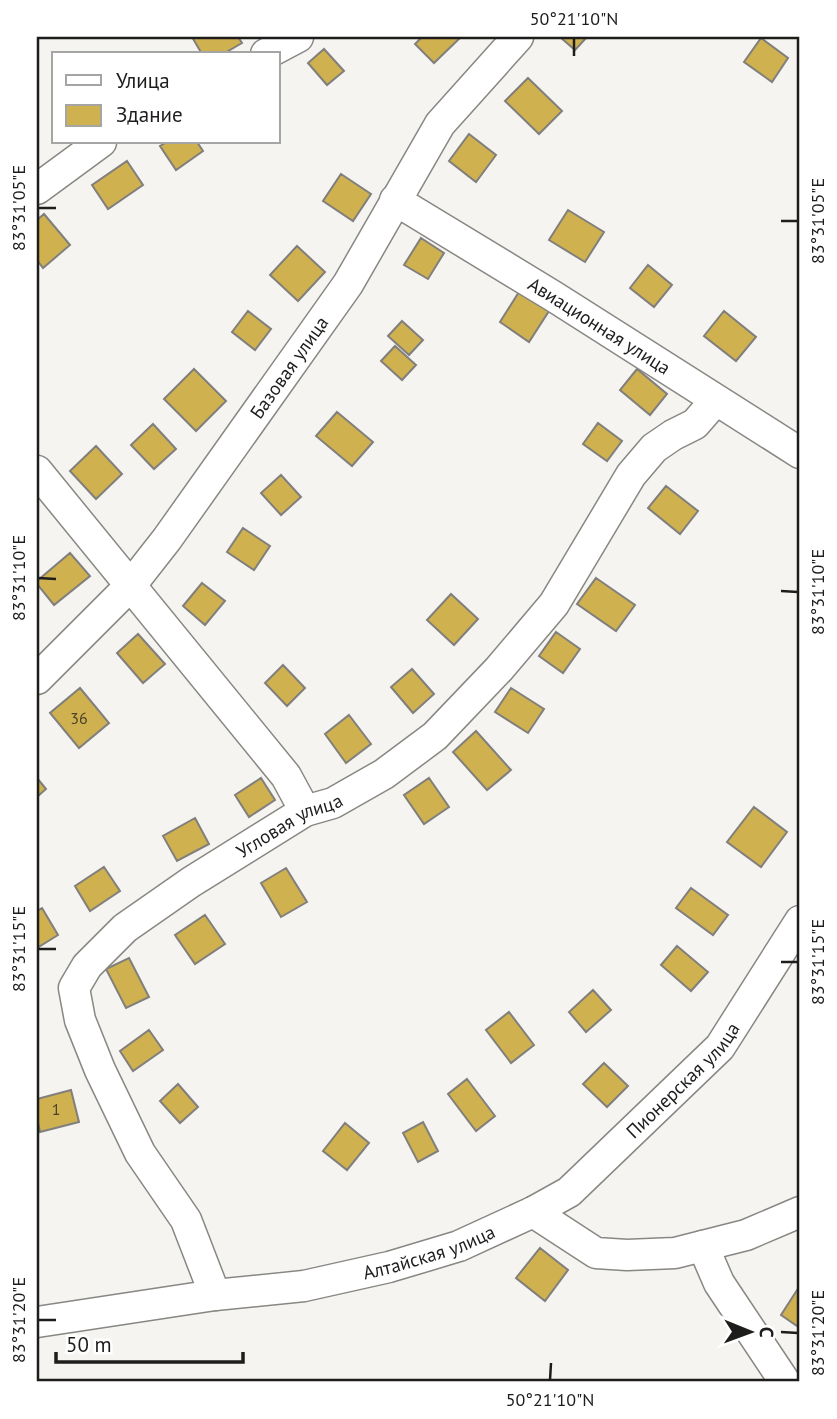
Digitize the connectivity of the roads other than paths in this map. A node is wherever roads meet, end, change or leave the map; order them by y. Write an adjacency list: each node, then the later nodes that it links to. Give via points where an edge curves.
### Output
1 (298, 37): 3 (street)
2 (518, 37): 6 (street, Базовая улица, via 440,124)
3 (270, 52)
4 (99, 144): 5 (street)
5 (37, 189)
6 (395, 200): 7 (street, Авиационная улица); 10 (street, Базовая улица, via 348,284)
7 (715, 401): 8 (street, Авиационная улица); 12 (street, Угловая улица, via 695,424 654,448 631,475 554,604 435,736 384,774 332,803)
8 (800, 453)
9 (37, 471): 10 (street)
10 (131, 585): 11 (street, Базовая улица); 12 (street, via 286,776)
11 (37, 679)
12 (305, 811): 17 (street, Угловая улица, via 125,928 86,966 74,988 80,1020 100,1070 140,1153 186,1220)
13 (800, 921): 14 (street, Пионерская улица, via 720,1047 569,1192)
14 (533, 1212): 16 (street, via 596,1253 675,1253); 17 (street, Алтайская улица, via 459,1247 389,1267 304,1286)
15 (800, 1212): 16 (street, via 746,1235)
16 (703, 1246): 19 (street, via 719,1283)
17 (215, 1295): 18 (street, Алтайская улица)
18 (37, 1322)
19 (785, 1382)

